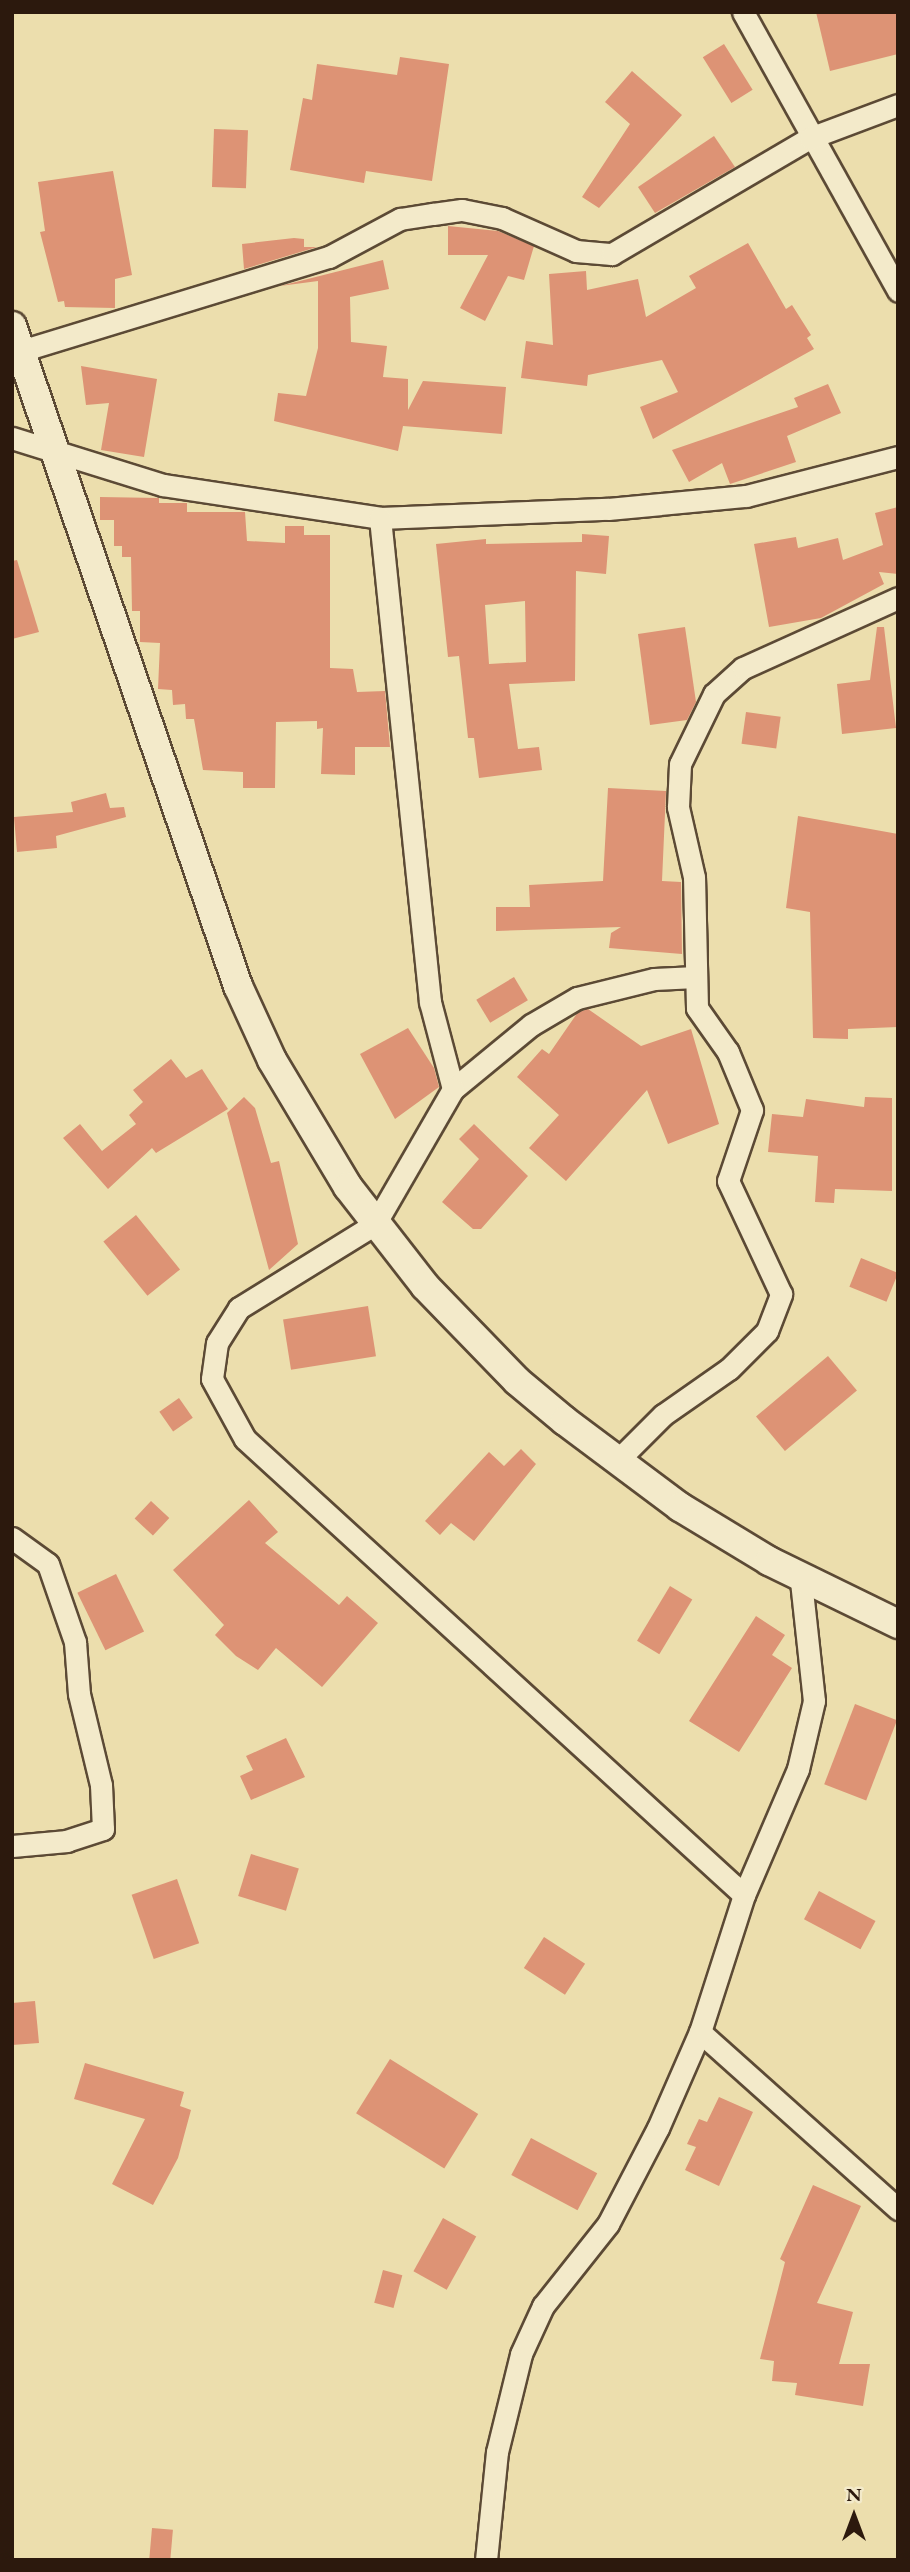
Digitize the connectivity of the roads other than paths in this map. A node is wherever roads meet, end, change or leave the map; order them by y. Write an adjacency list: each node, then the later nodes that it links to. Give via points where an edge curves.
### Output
1 (743, 12): 3 (street)
2 (898, 105): 3 (street)
3 (810, 138): 4 (street); 5 (street, via 612,254 576,251 502,218 462,210 433,214 400,219 329,257)
4 (898, 291)
5 (17, 338): 7 (street)
6 (12, 438): 7 (street)
7 (51, 446): 9 (street, via 163,485); 13 (street, via 238,986 285,1082)
8 (898, 457): 9 (street, via 746,496 608,509)
9 (380, 518): 12 (street, via 428,989)
10 (898, 598): 11 (street, via 743,668 714,694 695,728 675,784 694,877)
11 (696, 976): 12 (street, via 654,979 577,998 531,1025); 14 (street, via 697,1008 727,1052 752,1110 727,1181 777,1281 779,1310 766,1331 729,1369 663,1415)
12 (453, 1089): 13 (street)
13 (375, 1224): 14 (street, via 425,1286 517,1381); 19 (street, via 239,1308 217,1343 212,1379 245,1438)
14 (617, 1461): 16 (street, via 680,1507)
15 (12, 1538): 18 (street, via 48,1564 71,1629 79,1694 101,1785 103,1829 68,1841)
16 (802, 1581): 17 (street); 19 (street, via 813,1718 798,1769)
17 (898, 1623)
18 (12, 1846)
19 (744, 1895): 20 (street)
20 (700, 2032): 21 (street); 22 (street, via 608,2224 543,2306 521,2354 497,2452)
21 (898, 2208)
22 (486, 2560)

